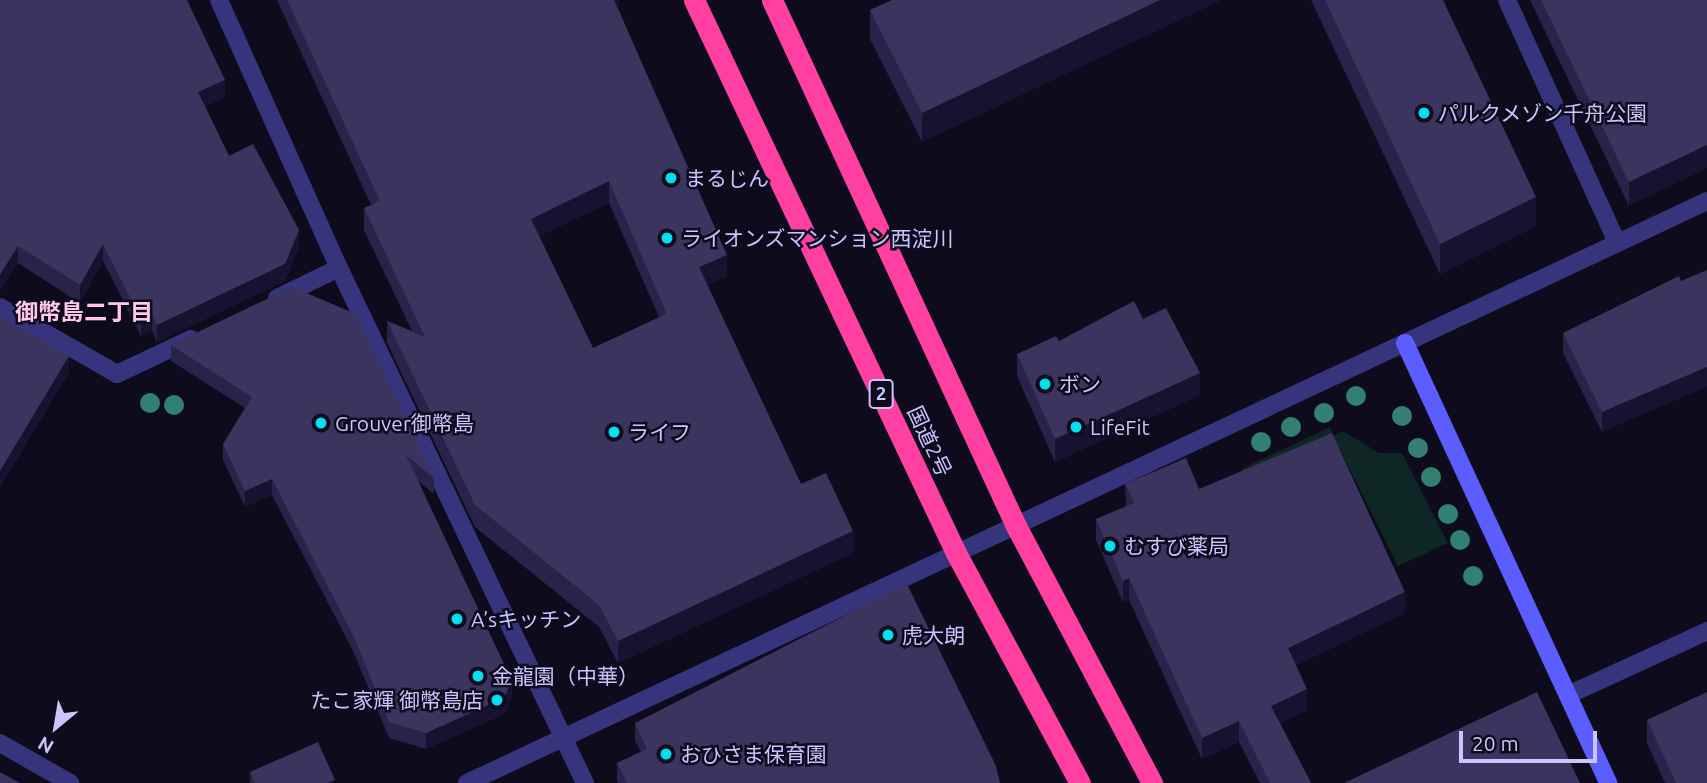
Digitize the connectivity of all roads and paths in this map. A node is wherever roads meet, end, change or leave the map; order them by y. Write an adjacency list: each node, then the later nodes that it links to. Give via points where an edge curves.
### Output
1 (219, 0): 7 (street)
2 (694, 0): 13 (highway, 国道2号 / 2)
3 (772, 0): 12 (highway, 国道2号)
4 (1507, 0): 6 (street)
5 (1707, 201): 6 (street)
6 (1617, 243): 11 (street)
7 (339, 268): 9 (street); 16 (street)
8 (0, 307): 10 (street, via 117,374)
9 (253, 309)
10 (216, 327)
11 (1405, 342): 12 (street); 15 (street)
12 (1016, 526): 13 (street); 22 (highway, 国道2号)
13 (956, 553): 16 (street); 21 (highway, 国道2号 / 2)
14 (1707, 631): 15 (street)
15 (1568, 695): 23 (street)
16 (564, 738): 19 (street); 20 (street)
17 (0, 743): 18 (street)
18 (70, 783)
19 (467, 783)
20 (585, 783)
21 (1080, 783)
22 (1153, 783)
23 (1608, 783)

